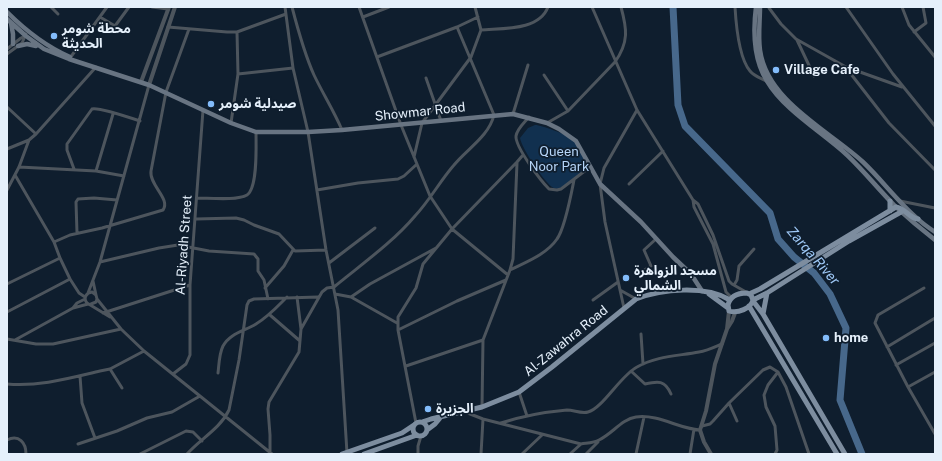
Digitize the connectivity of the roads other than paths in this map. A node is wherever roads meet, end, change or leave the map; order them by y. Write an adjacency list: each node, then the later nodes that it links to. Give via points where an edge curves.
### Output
1 (51, 7): 23 (street)
2 (107, 7): 25 (street)
3 (129, 7): 25 (street, via 115,26)
4 (152, 7): 21 (street)
5 (175, 7): 30 (street)
6 (285, 7): 24 (street)
7 (291, 7): 77 (street, via 314,73)
8 (359, 7): 26 (street)
9 (389, 7): 26 (street)
10 (475, 7): 27 (street)
11 (548, 7): 33 (street, via 540,18 531,24)
12 (592, 7): 47 (street)
13 (622, 7): 47 (street, via 626,40)
14 (735, 7): 56 (street, via 740,45 746,65 754,75)
15 (756, 7): 56 (main road, via 754,27 757,56)
16 (760, 7): 87 (main road, via 760,50 772,82 791,104)
17 (770, 7): 37 (street, via 784,28)
18 (846, 7): 59 (street)
19 (902, 7): 35 (street)
20 (923, 7): 35 (street, via 926,23)
21 (168, 8): 57 (street)
22 (7, 12): 36 (main road, Showmar Road)
23 (58, 14)
24 (286, 14): 34 (street); 51 (street)
25 (100, 17): 46 (street)
26 (363, 17): 43 (street)
27 (478, 17): 31 (street); 33 (street)
28 (7, 19): 29 (main road, Showmar Road)
29 (11, 23): 36 (main road, Showmar Road); 38 (main road)
30 (168, 27): 32 (street); 58 (street)
31 (457, 27): 43 (street); 44 (street)
32 (189, 29): 34 (street); 60 (street)
33 (481, 30): 44 (street)
34 (237, 32): 52 (street)
35 (914, 32): 45 (street)
36 (26, 33): 38 (street); 39 (street); 40 (main road, Showmar Road); 46 (main road, Showmar Road)
37 (796, 39): 50 (street); 54 (street)
38 (13, 44): 41 (street)
39 (18, 46): 40 (main road); 42 (street)
40 (38, 46): 46 (main road, Showmar Road)
41 (7, 49)
42 (7, 54)
43 (378, 57): 75 (street)
44 (470, 57): 61 (street); 68 (street)
45 (935, 57)
46 (72, 59): 49 (main road, Showmar Road)
47 (615, 62): 64 (street); 65 (street)
48 (528, 64): 67 (street)
49 (96, 67): 57 (main road, Showmar Road); 80 (street)
50 (846, 67): 59 (street); 93 (street, via 890,123)
51 (294, 68): 52 (street); 79 (street)
52 (238, 74): 72 (street)
53 (544, 75): 65 (street)
54 (814, 76)
55 (426, 78): 61 (street)
56 (766, 80): 91 (main road, via 782,101)
57 (141, 82): 58 (main road, Showmar Road)
58 (150, 85): 60 (main road, Showmar Road); 70 (street)
59 (902, 87): 76 (street)
60 (166, 92): 63 (main road, Showmar Road); 116 (street, via 150,176 166,202 165,209)
61 (435, 104): 71 (street); 73 (street)
62 (7, 107): 80 (street)
63 (203, 110): 72 (main road, Showmar Road); 103 (street, Al-Riyadh Street)
64 (637, 110): 83 (street); 98 (street, via 604,168)
65 (568, 111): 74 (street)
66 (113, 114): 70 (street); 92 (street, via 92,109 68,141 67,150); 94 (street)
67 (513, 114): 68 (main road, Showmar Road); 69 (main road, Showmar Road)
68 (494, 116): 71 (main road, Showmar Road); 102 (street, via 489,128 454,164)
69 (529, 117): 74 (main road, Showmar Road); 84 (street, via 516,135)
70 (140, 121): 96 (street)
71 (441, 121): 73 (main road, Showmar Road)
72 (231, 123): 78 (main road, Showmar Road)
73 (422, 123): 75 (main road, Showmar Road); 85 (street)
74 (547, 123): 90 (main road, Showmar Road, via 576,141)
75 (400, 125): 77 (main road, Showmar Road); 85 (street)
76 (935, 126)
77 (342, 130): 79 (main road, Showmar Road)
78 (256, 132): 79 (main road, Showmar Road); 103 (street, via 254,177 250,192 237,198)
79 (308, 132): 101 (street)
80 (36, 134): 81 (street)
81 (29, 140): 82 (street); 89 (street)
82 (7, 149)
83 (663, 151): 99 (street); 105 (street)
84 (523, 154): 86 (street); 97 (street, via 549,189 559,190)
85 (414, 157): 88 (street)
86 (517, 162): 118 (street); 133 (street, via 513,259)
87 (863, 162): 91 (main road); 107 (main road)
88 (417, 164): 101 (street, via 398,179); 102 (street)
89 (19, 167): 92 (street); 95 (street)
90 (590, 167): 97 (street); 98 (main road, Showmar Road)
91 (858, 167): 106 (main road)
92 (74, 169): 94 (street)
93 (935, 170)
94 (96, 171): 96 (street)
95 (15, 175): 100 (street); 124 (street)
96 (124, 176): 104 (street)
97 (574, 180): 133 (street, via 557,239 547,249)
98 (600, 184): 121 (main road, Showmar Road); 139 (street)
99 (629, 184)
100 (7, 190)
101 (317, 190): 129 (street)
102 (430, 196): 118 (street); 143 (street, via 422,209 397,236)
103 (197, 198): 114 (street, Al-Riyadh Street)
104 (117, 200): 116 (street); 120 (street, via 78,199)
105 (693, 200): 142 (street, via 698,204 710,228 729,281); 160 (street, via 713,244 726,292)
106 (890, 201): 109 (main road); 112 (main road)
107 (899, 201): 108 (street); 111 (main road)
108 (914, 204): 110 (street); 111 (street)
109 (896, 207): 112 (main road); 113 (main road); 115 (main road)
110 (935, 208)
111 (909, 210): 115 (main road)
112 (890, 211): 122 (main road)
113 (901, 212): 122 (main road); 123 (main road)
114 (196, 219): 126 (street, Al-Riyadh Street); 128 (street, via 244,220 279,234)
115 (918, 219): 119 (main road)
116 (110, 224): 120 (street); 131 (street)
117 (375, 228): 132 (street)
118 (452, 229): 125 (street); 135 (street)
119 (935, 232)
120 (77, 233): 124 (street)
121 (656, 239): 134 (street, via 644,250 650,266); 147 (main road, Showmar Road, via 691,274)
122 (847, 239): 149 (main road, via 760,289); 150 (main road)
123 (935, 240)
124 (54, 242): 130 (street)
125 (437, 248): 152 (street); 175 (street, via 423,264 416,288)
126 (194, 249): 131 (street, via 189,246 172,245); 141 (street, Al-Riyadh Street); 144 (street, via 254,254)
127 (754, 249): 142 (street, via 739,266)
128 (293, 250): 129 (street); 144 (street, via 284,266)
129 (326, 250): 132 (street)
130 (60, 258): 136 (street); 140 (street)
131 (100, 262): 138 (street)
132 (329, 263): 143 (street)
133 (510, 270): 135 (street)
134 (641, 272)
135 (508, 275): 137 (street)
136 (70, 279): 157 (street, via 79,294); 169 (street)
137 (506, 280): 179 (street); 182 (street)
138 (93, 281): 148 (street); 153 (street)
139 (618, 282): 146 (street); 161 (street)
140 (7, 284)
141 (190, 285): 167 (street); 197 (street, Al-Riyadh Street, via 190,355 186,364)
142 (734, 285): 149 (street)
143 (334, 287): 151 (street); 156 (street, via 327,288)
144 (265, 288): 158 (street)
145 (924, 288): 187 (street, via 877,317 876,326)
146 (620, 290): 159 (street); 166 (street)
147 (704, 292): 159 (main road, Al-Zawahra Road, via 652,293); 160 (main road, Al-Zawahra Road); 168 (main road)
148 (88, 293): 153 (street, via 94,293); 157 (street)
149 (748, 293): 160 (main road); 162 (main road)
150 (767, 293): 162 (main road); 171 (main road)
151 (336, 294): 152 (street); 231 (street, via 340,321)
152 (351, 296): 175 (street)
153 (97, 297): 163 (street, via 96,302); 167 (street)
154 (287, 297): 155 (street); 158 (street); 172 (street)
155 (297, 297): 156 (street); 178 (street)
156 (318, 297): 178 (street)
157 (85, 298): 163 (street); 165 (street)
158 (268, 299): 177 (street, via 249,301)
159 (636, 299): 166 (main road, Al-Zawahra Road)
160 (731, 299): 168 (main road)
161 (593, 300)
162 (753, 300): 164 (main road); 171 (main road)
163 (90, 304): 165 (street); 170 (street)
164 (749, 306): 168 (main road); 199 (main road)
165 (73, 308): 183 (street)
166 (624, 308): 204 (main road, Al-Zawahra Road)
167 (108, 311): 170 (street); 173 (street)
168 (731, 311): 186 (street)
169 (7, 312)
170 (103, 313): 173 (street)
171 (762, 314): 247 (main road)
172 (270, 315): 177 (street); 184 (street)
173 (111, 318): 176 (street)
174 (935, 318): 187 (street)
175 (397, 323): 179 (street)
176 (121, 329): 183 (street, via 53,344); 188 (street)
177 (244, 330): 196 (street, via 224,344); 210 (street)
178 (300, 330): 184 (street)
179 (398, 330): 191 (street)
180 (641, 334): 189 (street)
181 (7, 339): 183 (street)
182 (483, 340): 191 (street); 208 (street)
183 (14, 341)
184 (300, 341): 230 (street, via 298,357 269,402)
185 (935, 343): 190 (street)
186 (722, 344): 189 (street, via 699,352 665,357); 218 (street)
187 (887, 347): 190 (street)
188 (144, 351): 192 (street); 197 (street)
189 (643, 364): 193 (street)
190 (896, 365): 203 (street)
191 (406, 366): 217 (street)
192 (110, 369): 198 (street); 202 (street)
193 (630, 371): 205 (street, via 645,384 662,383 668,387); 211 (street, via 591,411 585,413 567,410)
194 (778, 372): 201 (street); 207 (street, via 770,367 765,368); 244 (street, via 764,395 766,407 775,426)
195 (935, 372): 203 (street)
196 (218, 373)
197 (173, 374): 206 (street)
198 (80, 376): 200 (street, via 33,384); 224 (street, via 82,403)
199 (795, 383): 201 (street); 246 (main road)
200 (7, 384)
201 (786, 387): 245 (street)
202 (122, 388)
203 (908, 388): 221 (street)
204 (519, 392): 208 (main road, Al-Zawahra Road); 211 (street)
205 (671, 394)
206 (200, 396): 210 (street); 224 (street, via 172,412 147,418)
207 (729, 403): 215 (street); 218 (street, via 710,424)
208 (482, 407): 209 (main road, Al-Zawahra Road)
209 (465, 412): 213 (main road, Al-Zawahra Road); 214 (street)
210 (226, 416): 227 (street); 230 (street)
211 (528, 416): 216 (street)
212 (644, 417): 219 (street); 226 (street, via 627,421); 241 (street)
213 (440, 418): 217 (main road, Al-Zawahra Road); 220 (main road, Al-Zawahra Road)
214 (483, 419): 216 (street); 237 (street)
215 (737, 421)
216 (501, 423): 222 (street)
217 (417, 424): 220 (main road, via 425,424); 223 (main road, via 413,431); 231 (main road, Al-Zawahra Road)
218 (701, 428): 219 (street); 243 (street, via 704,442)
219 (694, 429): 242 (street)
220 (427, 430): 223 (main road)
221 (935, 434)
222 (542, 435): 229 (street); 238 (street)
223 (419, 436): 235 (main road); 236 (street)
224 (95, 438): 228 (street)
225 (7, 440): 232 (street, via 20,440 25,445)
226 (601, 440): 229 (street); 240 (street)
227 (202, 441): 233 (street, via 193,432 186,431); 234 (street)
228 (78, 444)
229 (581, 444): 239 (street)
230 (271, 453)
231 (345, 453)
232 (26, 454)
233 (140, 454)
234 (187, 454)
235 (365, 454)
236 (417, 454)
237 (481, 454)
238 (522, 454)
239 (570, 454)
240 (586, 454)
241 (636, 454)
242 (690, 454)
243 (712, 454)
244 (775, 454)
245 (809, 454)
246 (837, 454)
247 (845, 454)

